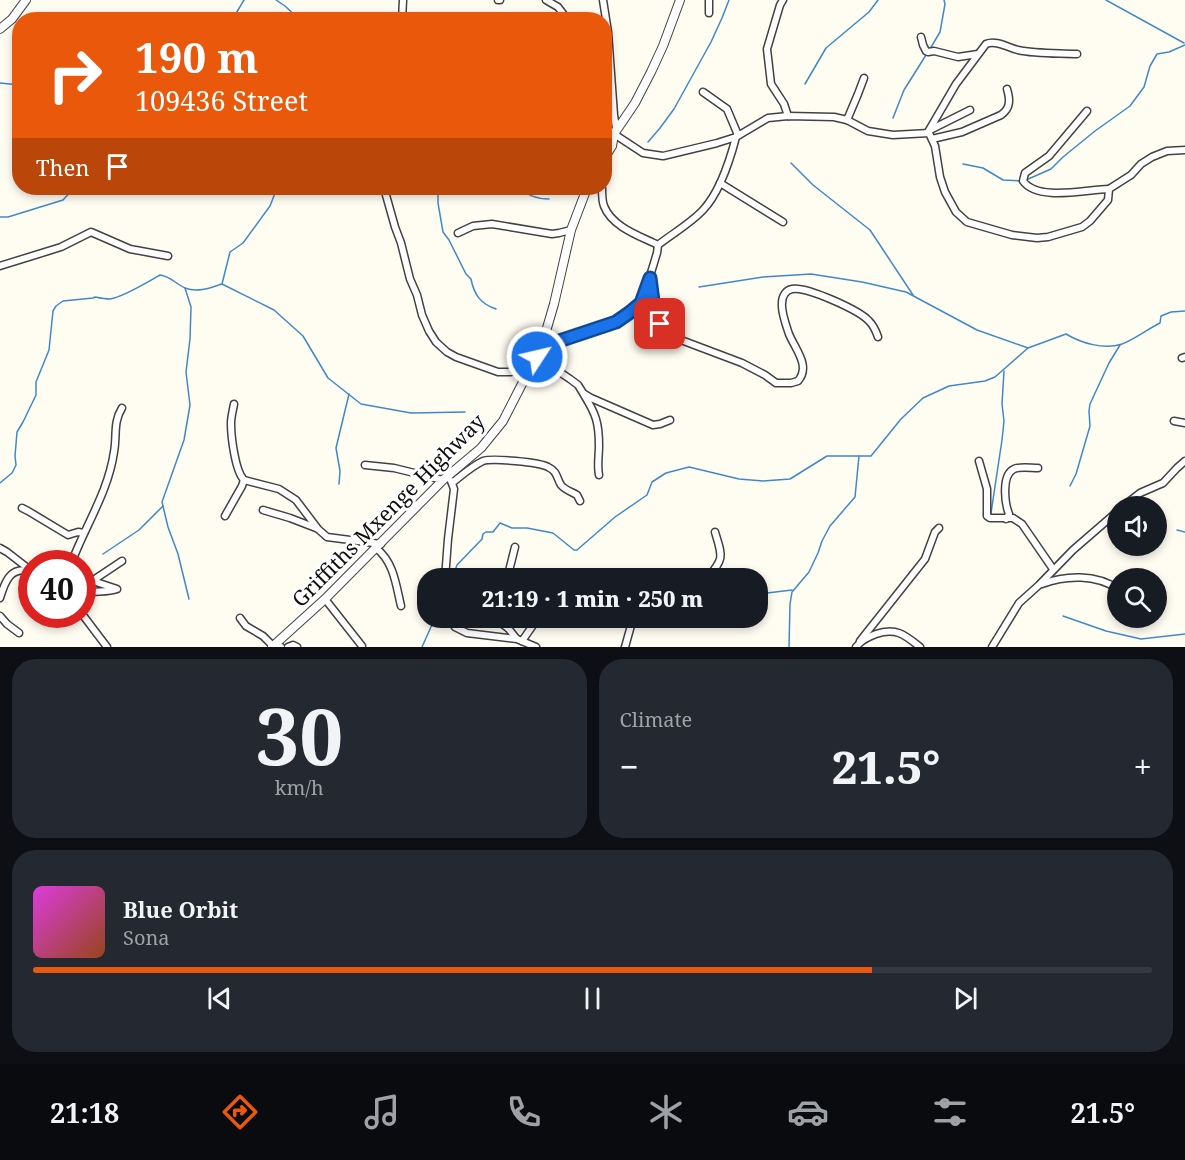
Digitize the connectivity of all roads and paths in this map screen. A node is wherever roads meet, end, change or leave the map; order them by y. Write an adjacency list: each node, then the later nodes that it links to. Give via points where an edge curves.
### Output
1 (546, 0): 5 (street)
2 (680, 0): 22 (street, via 651,72)
3 (709, 0): 6 (street)
4 (783, 0): 19 (street, via 767,49 771,84)
5 (562, 12)
6 (708, 13)
7 (12, 19): 8 (street)
8 (0, 29)
9 (921, 37): 10 (street, via 928,52 958,57)
10 (979, 54): 11 (street, via 992,42 1023,51); 21 (street)
11 (1077, 54)
12 (864, 78): 20 (street)
13 (1007, 89): 24 (street, via 1010,102 1001,115 962,132)
14 (703, 92): 23 (street, via 727,109)
15 (612, 94): 16 (street)
16 (613, 105): 22 (street)
17 (970, 110): 21 (street)
18 (1087, 111): 28 (street, via 1049,156 1025,173 1023,181 1046,192)
19 (788, 116): 20 (street); 23 (street, via 768,118)
20 (847, 120): 21 (street, via 868,131 893,135)
21 (928, 131): 24 (street)
22 (614, 134): 23 (street, via 643,153 663,156); 25 (street)
23 (737, 136): 27 (street)
24 (932, 139): 28 (street, via 940,177 956,212 966,221 1012,235 1048,237 1082,227 1108,200)
25 (612, 146)
26 (1185, 150): 28 (street, via 1152,157)
27 (720, 183): 32 (street); 35 (street, via 703,211)
28 (1109, 189)
29 (386, 195): 41 (street, via 422,315 436,342 456,357 498,372 511,372)
30 (584, 195): 33 (street, Griffiths Mxenge Highway)
31 (602, 195): 35 (street, via 609,215 625,229)
32 (783, 222)
33 (571, 230): 34 (street, via 552,234 492,224); 40 (street, Griffiths Mxenge Highway)
34 (458, 233)
35 (657, 245): 38 (street)
36 (168, 256): 37 (street, via 130,249 91,232 61,247)
37 (0, 266)
38 (650, 278): 39 (street, via 654,309 664,329 681,340 742,363 776,383 798,381 803,372 782,306 790,289 819,295 858,313 870,321); 40 (street, via 641,303 616,322)
39 (878, 337)
40 (542, 345): 41 (street, Griffiths Mxenge Highway)
41 (536, 359): 42 (street, via 570,379); 53 (street, Griffiths Mxenge Highway, via 503,421 481,448)
42 (583, 393): 45 (street, via 653,424); 52 (street, via 596,416)
43 (234, 404): 54 (street, via 231,422 237,467)
44 (122, 408): 66 (street, via 116,422 108,481)
45 (670, 420)
46 (1174, 422): 47 (street)
47 (1185, 423)
48 (979, 461): 61 (street, via 987,489 987,516)
49 (1185, 461): 56 (street, via 1163,483)
50 (365, 465): 53 (street)
51 (1038, 468): 61 (street, via 1010,472 1005,488 1009,514)
52 (599, 475)
53 (445, 478): 55 (street); 67 (street, Griffiths Mxenge Highway)
54 (243, 480): 60 (street); 64 (street, via 279,489 296,500)
55 (452, 483): 57 (street, via 486,460 535,463 552,470 564,488); 73 (street)
56 (1136, 496)
57 (580, 501)
58 (22, 508): 66 (street, via 68,535)
59 (263, 510): 64 (street)
60 (225, 516)
61 (1006, 519): 76 (street, via 1013,518 1026,528)
62 (1107, 521): 76 (street)
63 (939, 528): 95 (street, via 926,559)
64 (318, 529): 67 (street, via 327,537)
65 (715, 532): 75 (street, via 721,552)
66 (84, 533): 70 (street)
67 (378, 546): 84 (street, Griffiths Mxenge Highway); 85 (street, via 389,562)
68 (515, 547): 74 (street)
69 (0, 548): 71 (street)
70 (77, 550)
71 (18, 561)
72 (122, 561): 78 (street)
73 (446, 568)
74 (510, 568)
75 (716, 568)
76 (1053, 569): 81 (street)
77 (18, 571): 83 (street, via 7,579)
78 (96, 579)
79 (96, 582): 82 (street, via 117,589)
80 (1107, 584): 81 (street, via 1061,578)
81 (1039, 585): 104 (street, via 1019,603)
82 (96, 591)
83 (0, 598)
84 (325, 599): 96 (street); 98 (street, Griffiths Mxenge Highway)
85 (401, 606)
86 (0, 616): 93 (street)
87 (240, 618): 98 (street)
88 (93, 628): 97 (street)
89 (457, 628): 94 (street, via 467,633)
90 (508, 628): 94 (street)
91 (529, 628): 94 (street)
92 (632, 628): 102 (street)
93 (19, 633)
94 (519, 640): 101 (street)
95 (858, 644): 103 (street, via 892,630)
96 (362, 646)
97 (107, 647)
98 (276, 647)
99 (288, 647): 100 (street)
100 (297, 647)
101 (536, 647)
102 (625, 647)
103 (920, 647)
104 (992, 647)

